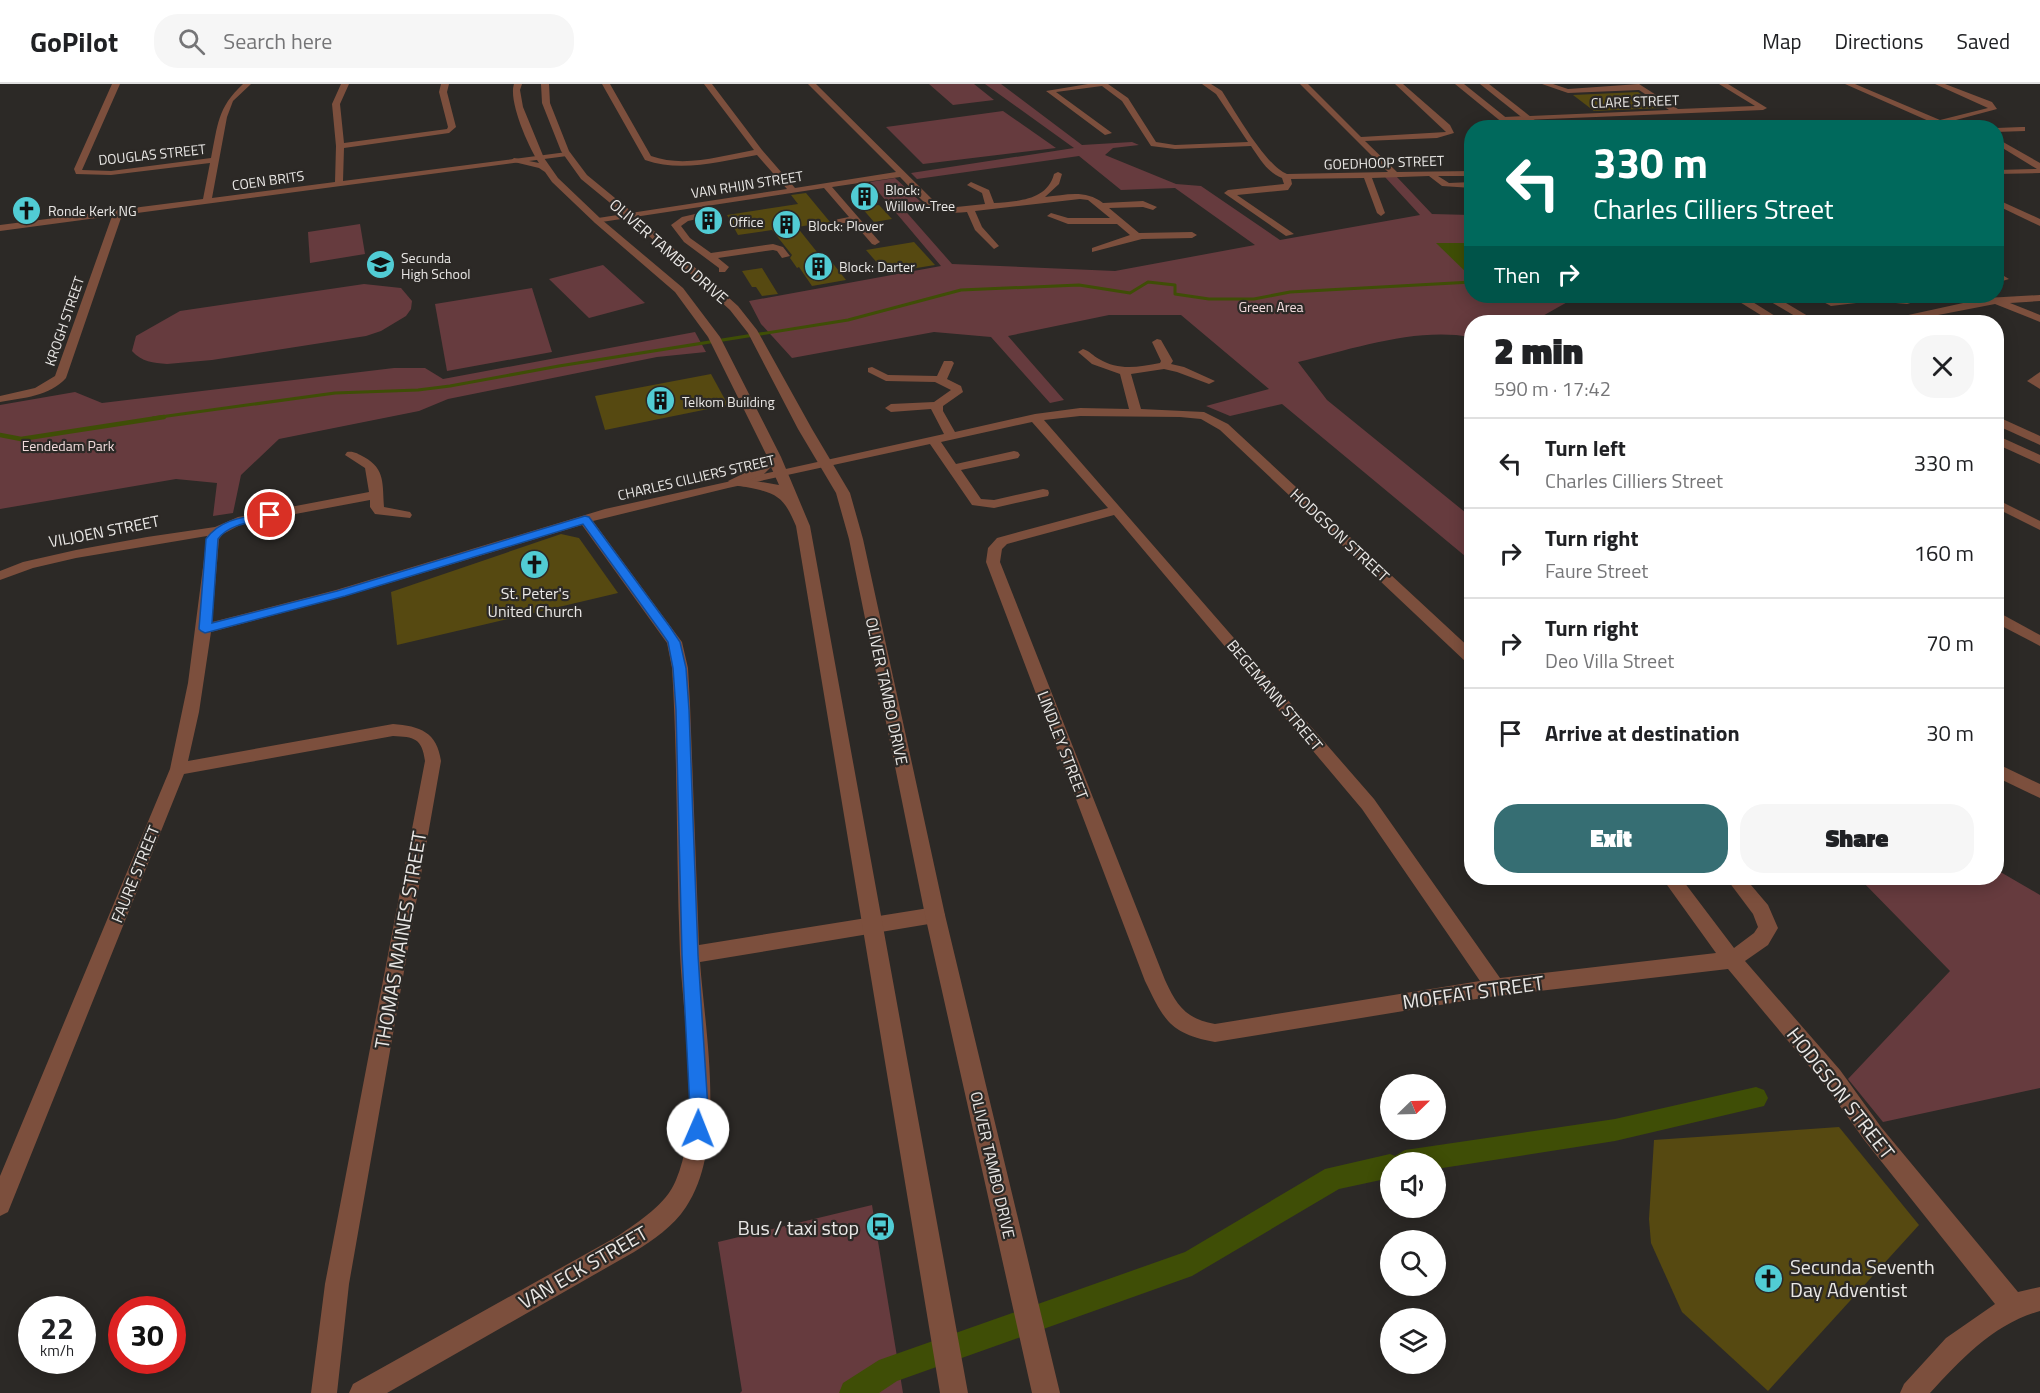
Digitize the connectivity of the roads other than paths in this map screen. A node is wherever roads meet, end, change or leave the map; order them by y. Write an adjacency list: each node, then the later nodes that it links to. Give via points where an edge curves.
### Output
1 (116, 84): 42 (street, DOUGLAS STREET, via 79,172 111,173)
2 (247, 84): 42 (street, via 230,100 223,117)
3 (345, 84): 35 (street, via 336,104)
4 (445, 84): 35 (street, via 443,92 452,127 449,131)
5 (518, 84): 36 (street, OLIVER TAMBO DRIVE, via 519,107)
6 (545, 84): 39 (street, OLIVER TAMBO DRIVE, via 546,103)
7 (606, 84): 37 (street, via 648,158 655,162 681,163)
8 (708, 84): 37 (street)
9 (812, 84): 48 (street)
10 (1103, 84): 20 (street); 33 (street, via 1125,100 1154,144)
11 (1206, 84): 33 (street, via 1219,93)
12 (1304, 84): 32 (street)
13 (1399, 84): 32 (street, via 1450,133)
14 (1459, 84): 25 (street)
15 (1484, 84): 24 (street)
16 (1546, 84): 21 (street, via 1568,91)
17 (1723, 84): 22 (street, CLARE STREET, via 1763,108)
18 (1849, 84): 27 (street)
19 (1939, 84): 28 (street, via 1993,109)
20 (1060, 86): 31 (street, via 1050,91)
21 (1637, 86): 22 (street)
22 (1679, 113): 23 (street, CLARE STREET)
23 (1618, 115): 24 (street, CLARE STREET); 26 (street)
24 (1530, 118): 25 (street, CLARE STREET)
25 (1504, 119)
26 (1626, 120)
27 (1933, 120)
28 (1951, 120)
29 (2022, 129): 30 (street)
30 (2004, 130)
31 (1108, 133)
32 (1357, 139): 51 (street)
33 (1255, 144): 53 (street, via 1271,168)
34 (2004, 145): 40 (street)
35 (340, 146): 54 (street)
36 (534, 146): 41 (street, OLIVER TAMBO DRIVE); 43 (street)
37 (759, 152): 58 (street)
38 (2035, 153): 40 (street)
39 (567, 154): 41 (street, COEN BRITS); 70 (street, OLIVER TAMBO DRIVE, via 584,177)
40 (2022, 155): 44 (street)
41 (540, 158): 43 (street, COEN BRITS); 45 (street, OLIVER TAMBO DRIVE)
42 (216, 160): 60 (street)
43 (511, 161): 45 (street); 54 (street, COEN BRITS)
44 (2040, 169): 46 (street)
45 (547, 170): 73 (street, OLIVER TAMBO DRIVE)
46 (2004, 171)
47 (1464, 173): 50 (street, GOEDHOOP STREET)
48 (900, 174): 57 (street, VAN RHIJN STREET); 67 (street, via 939,209)
49 (1058, 174): 59 (street, via 1056,182)
50 (1431, 174): 51 (street, GOEDHOOP STREET); 56 (street, via 1446,186)
51 (1395, 175): 52 (street, GOEDHOOP STREET)
52 (1367, 176): 53 (street, GOEDHOOP STREET); 69 (street)
53 (1286, 177): 78 (street, via 1285,188 1228,193)
54 (339, 184): 60 (street, COEN BRITS)
55 (971, 185): 64 (street, via 986,192)
56 (1464, 185)
57 (827, 186): 58 (street, VAN RHIJN STREET); 72 (street, via 843,210)
58 (792, 191): 62 (street, VAN RHIJN STREET)
59 (1037, 200): 64 (street); 65 (street, via 1080,196)
60 (207, 201): 68 (street, COEN BRITS)
61 (780, 201): 62 (street)
62 (735, 204): 70 (street, VAN RHIJN STREET); 85 (street, via 676,225 687,240)
63 (2004, 205): 76 (street)
64 (990, 206): 67 (street)
65 (1101, 206): 66 (street); 74 (street)
66 (1154, 207)
67 (970, 209): 82 (street, via 978,228)
68 (118, 213): 77 (street, COEN BRITS); 114 (street, KROGH STREET, via 60,378 46,388)
69 (1381, 213)
70 (629, 215): 73 (street, VAN RHIJN STREET); 128 (street, OLIVER TAMBO DRIVE, via 734,308 756,336)
71 (1051, 216): 74 (street, via 1068,222)
72 (856, 219): 75 (street); 81 (street)
73 (598, 221): 129 (street, OLIVER TAMBO DRIVE, via 679,290 717,342)
74 (1120, 221): 80 (street)
75 (837, 222)
76 (2040, 223)
77 (0, 228)
78 (1289, 234)
79 (1192, 235): 80 (street)
80 (1137, 236): 84 (street)
81 (875, 242)
82 (994, 246)
83 (749, 250): 85 (street); 86 (street, via 777,248); 87 (street)
84 (1095, 250)
85 (710, 256): 88 (street, via 724,267)
86 (785, 256)
87 (756, 261)
88 (722, 270)
89 (2040, 298): 90 (street)
90 (2004, 300)
91 (1754, 303): 100 (street)
92 (1778, 303): 98 (street)
93 (1832, 303): 99 (street)
94 (1868, 303): 97 (street)
95 (1981, 303): 102 (street)
96 (1996, 303): 103 (street)
97 (1874, 306)
98 (1796, 314): 101 (street)
99 (1849, 314)
100 (1770, 315)
101 (1799, 315)
102 (1924, 315)
103 (2040, 320)
104 (1157, 342): 107 (street, via 1167,361)
105 (1083, 352): 109 (street, via 1096,362)
106 (948, 363): 111 (street)
107 (1164, 366): 109 (street); 112 (street)
108 (872, 370): 111 (street, via 886,378)
109 (1124, 372): 117 (street)
110 (2040, 375): 113 (street, via 2034,381)
111 (941, 380): 115 (street, via 957,388 957,393)
112 (1209, 381)
113 (2040, 386)
114 (0, 399)
115 (937, 405): 116 (street); 121 (street)
116 (891, 408)
117 (1136, 412): 118 (street, CHARLES CILLIERS STREET); 119 (street, CHARLES CILLIERS STREET, via 1066,412)
118 (1204, 416): 145 (street, HODGSON STREET, via 1235,436)
119 (1035, 418): 121 (street, CHARLES CILLIERS STREET); 136 (street, BEGEMANN STREET)
120 (2004, 424): 123 (street)
121 (952, 437): 122 (street, CHARLES CILLIERS STREET)
122 (934, 441): 128 (street, CHARLES CILLIERS STREET); 130 (street)
123 (2040, 441)
124 (2004, 443): 127 (street)
125 (351, 455): 133 (street, via 371,466)
126 (1014, 455): 130 (street)
127 (2040, 460)
128 (826, 464): 129 (street, CHARLES CILLIERS STREET); 151 (street, OLIVER TAMBO DRIVE, via 843,494 856,539)
129 (777, 465): 131 (street); 135 (street, OLIVER TAMBO DRIVE)
130 (954, 468): 132 (street, via 975,500 982,504)
131 (733, 483): 135 (street, via 774,488); 138 (street, CHARLES CILLIERS STREET)
132 (1043, 493)
133 (376, 495): 137 (street, via 380,511); 140 (street, VILJOEN STREET, via 248,519)
134 (2004, 507): 139 (street)
135 (796, 509): 152 (street, OLIVER TAMBO DRIVE, via 803,526)
136 (1116, 510): 155 (street, BEGEMANN STREET, via 1368,804); 156 (street, LINDLEY STREET, via 1002,541 995,548 993,562 1155,981 1169,1010 1192,1029)
137 (405, 516)
138 (585, 519): 143 (street, CHARLES CILLIERS STREET, via 341,593); 153 (street, VAN ECK STREET, via 674,642 683,710)
139 (2040, 526)
140 (218, 531): 141 (street, VILJOEN STREET, via 97,550 35,563); 143 (street, FAURE STREET, via 212,539)
141 (0, 576)
142 (2004, 621): 144 (street)
143 (205, 629): 146 (street, FAURE STREET, via 189,729)
144 (2040, 641)
145 (1464, 651)
146 (178, 769): 157 (street, FAURE STREET); 160 (street, THOMAS MAINES STREET, via 393,730 419,734 432,748 433,761 337,1284)
147 (2004, 773): 148 (street)
148 (2040, 792)
149 (1676, 885): 154 (street, HODGSON STREET)
150 (1741, 885): 154 (street, via 1761,910 1768,928 1761,939)
151 (934, 915): 152 (street); 163 (street, OLIVER TAMBO DRIVE)
152 (871, 926): 153 (street); 162 (street, OLIVER TAMBO DRIVE)
153 (690, 955): 161 (street, VAN ECK STREET, via 699,1109 697,1149 674,1207 626,1244)
154 (1732, 960): 155 (street, MOFFAT STREET); 159 (street, HODGSON STREET, via 1832,1077 1873,1134)
155 (1495, 987): 156 (street, MOFFAT STREET)
156 (1215, 1033)
157 (3, 1192)
158 (2040, 1299): 159 (street)
159 (2013, 1306): 164 (street, via 1955,1347)
160 (324, 1393)
161 (362, 1393)
162 (954, 1393)
163 (1046, 1393)
164 (1913, 1393)

